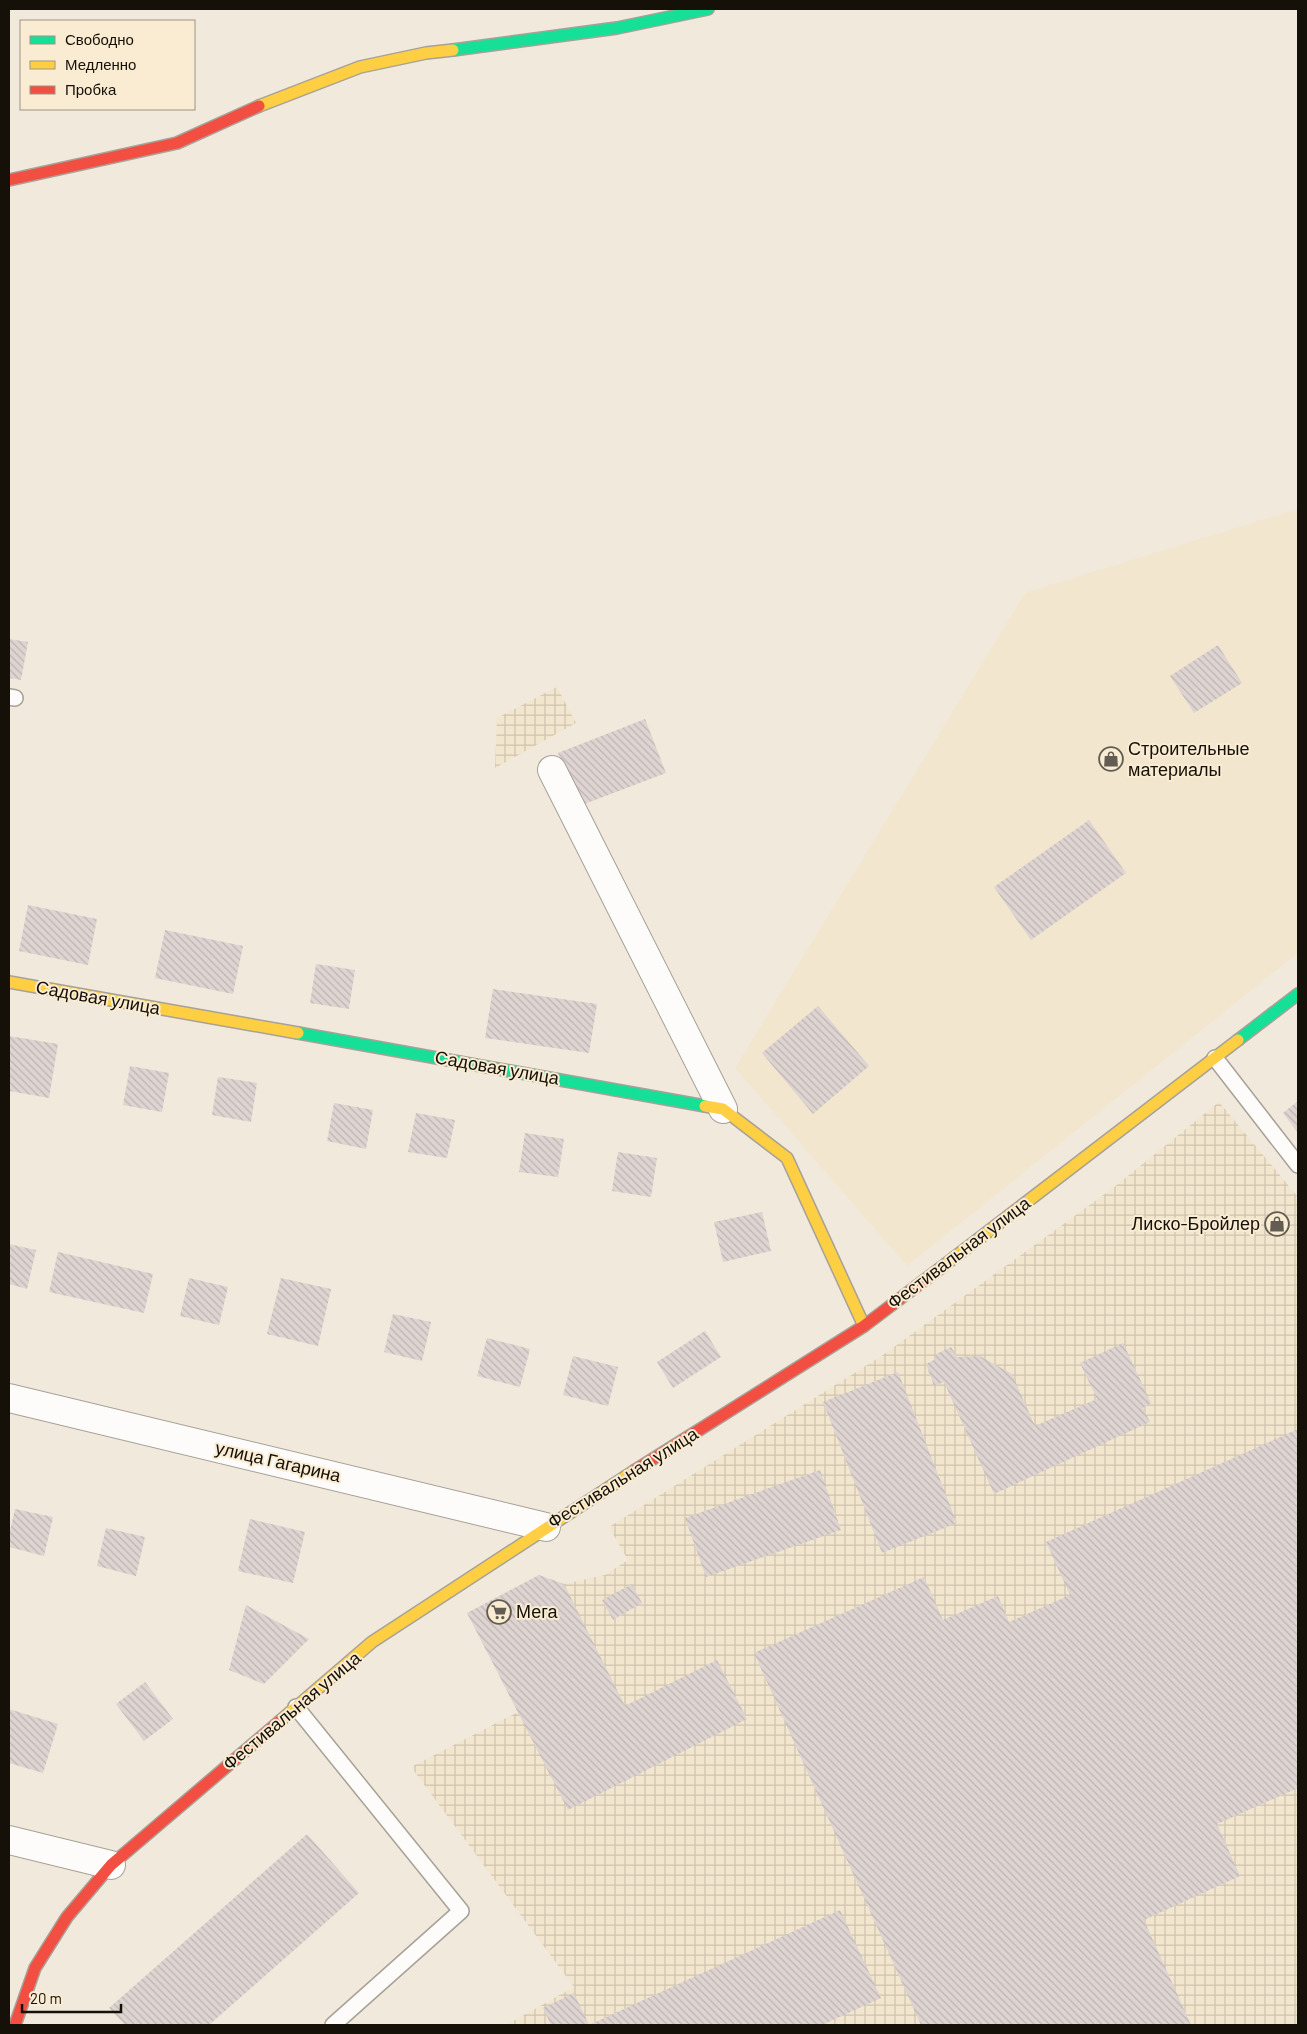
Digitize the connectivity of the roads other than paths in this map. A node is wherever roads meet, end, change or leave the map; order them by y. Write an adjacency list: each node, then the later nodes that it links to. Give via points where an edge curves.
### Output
1 (708, 9): 2 (street, via 617,28 426,53 360,67 277,98 177,142)
2 (9, 180)
3 (552, 770): 7 (street)
4 (9, 982): 7 (street, Садовая улица)
5 (1298, 994): 6 (street, Фестивальная улица)
6 (1215, 1058): 8 (lane); 9 (street, Фестивальная улица)
7 (723, 1108): 9 (street, Садовая улица, via 787,1158)
8 (1298, 1166)
9 (864, 1326): 11 (street, Фестивальная улица)
10 (9, 1398): 11 (street, улица Гагарина)
11 (546, 1527): 12 (street, Фестивальная улица, via 372,1642)
12 (296, 1707): 14 (street, Фестивальная улица); 16 (lane, via 461,1911)
13 (9, 1840): 14 (street)
14 (111, 1865): 15 (street, Фестивальная улица, via 67,1917 35,1968)
15 (15, 2025)
16 (333, 2025)

